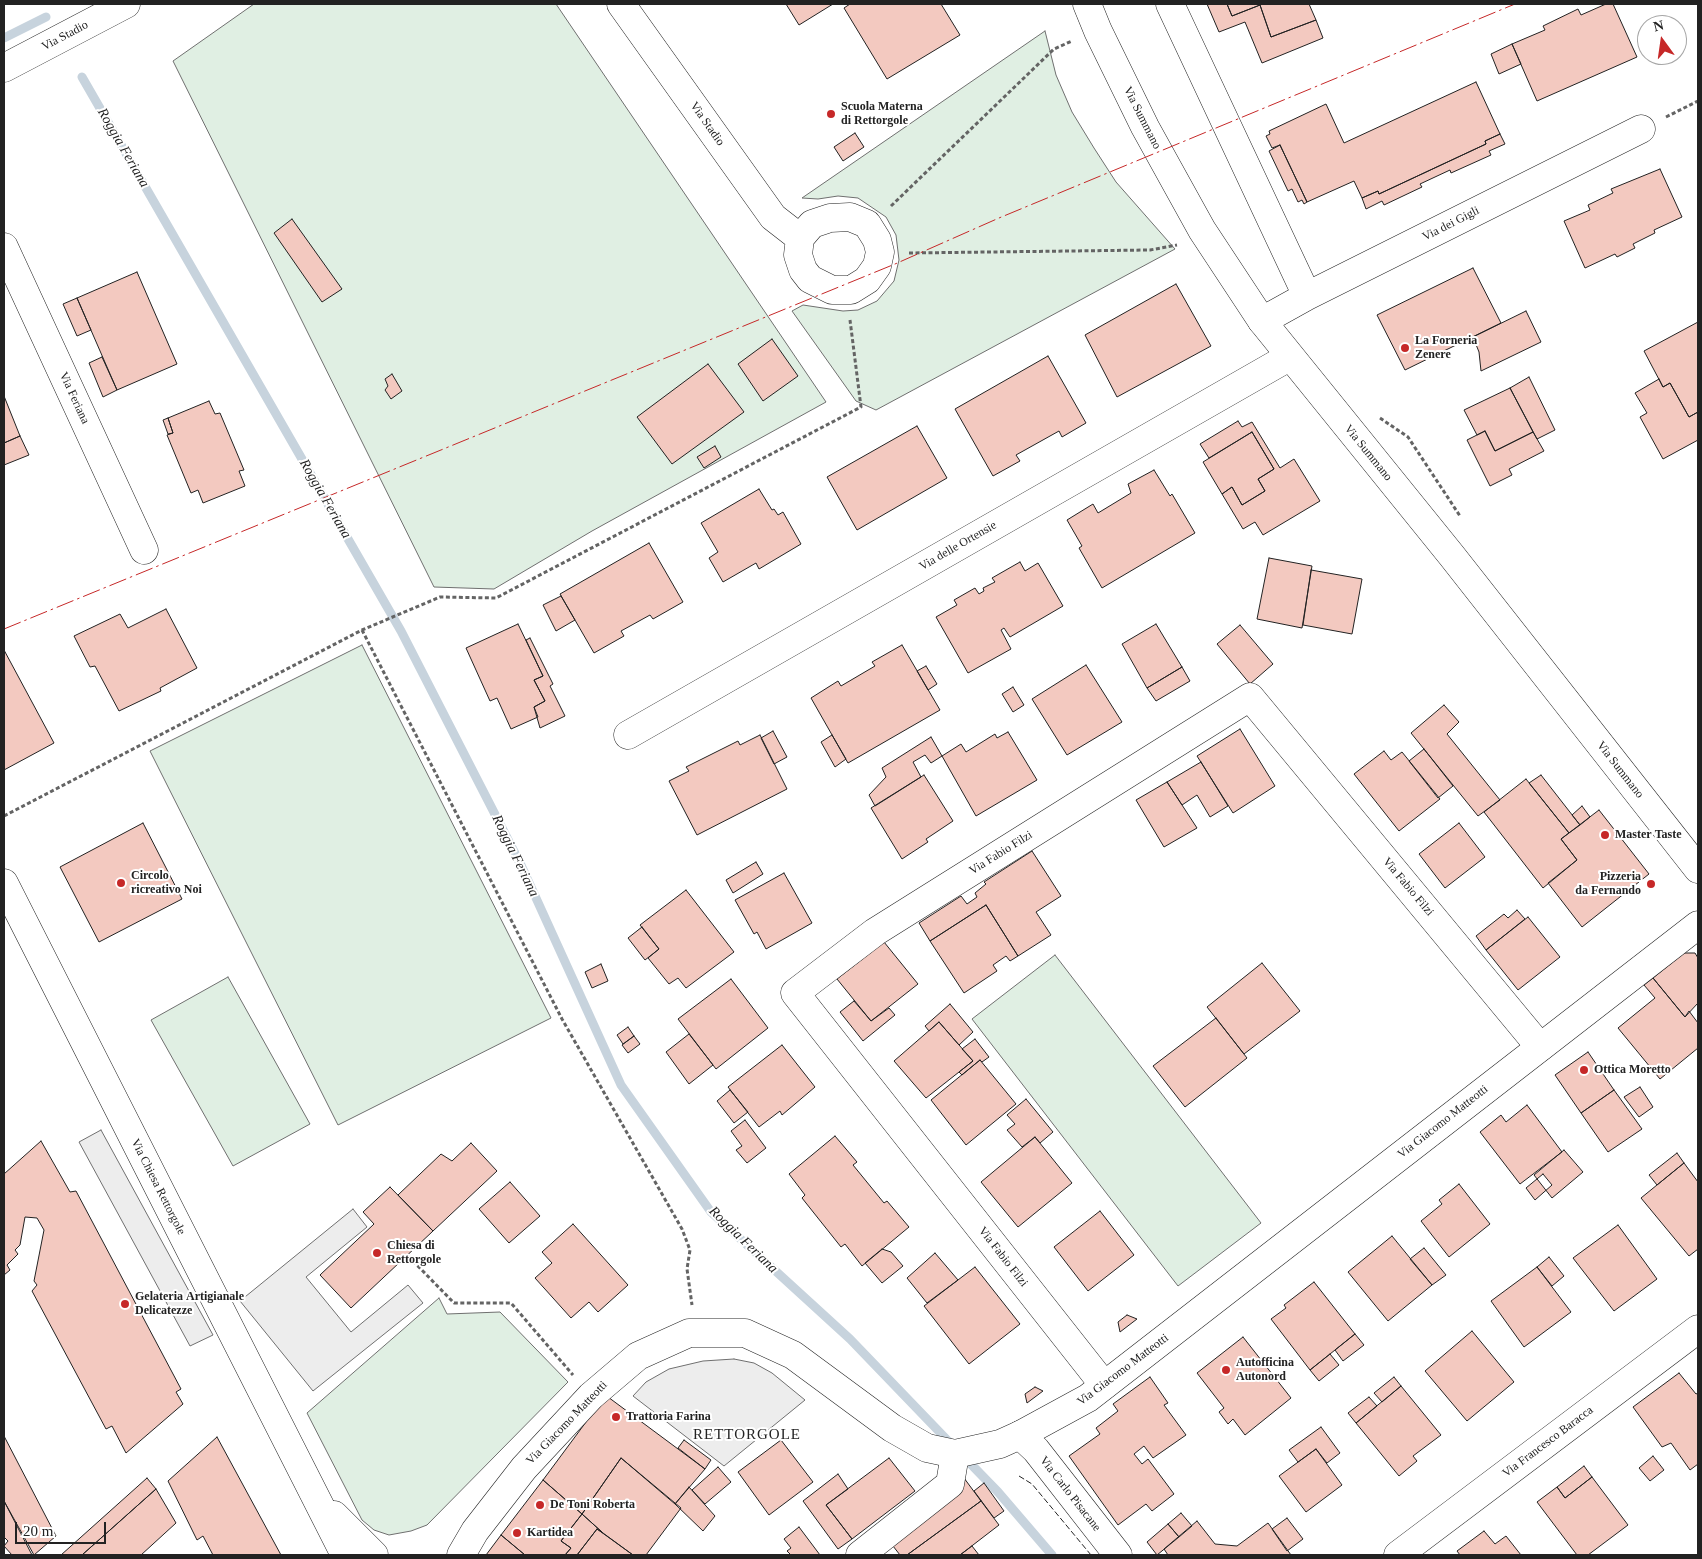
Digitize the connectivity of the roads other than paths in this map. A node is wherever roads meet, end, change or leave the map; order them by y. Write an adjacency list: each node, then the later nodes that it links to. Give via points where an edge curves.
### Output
1 (126, 4): 5 (street, Via Stadio)
2 (621, 4): 7 (street, Via Stadio, via 774,217)
3 (1087, 4): 10 (street, Via Summano, via 1145,127 1202,230)
4 (1170, 4): 9 (street)
5 (4, 68)
6 (1641, 129): 9 (street, Via dei Gigli)
7 (800, 238)
8 (4, 247): 12 (street, Via Feriana)
9 (1307, 296): 10 (street, Via dei Gigli)
10 (1262, 321): 11 (street, Via Summano)
11 (1289, 356): 13 (street, Via delle Ortensie); 14 (street, Via Summano, via 1452,556)
12 (144, 550)
13 (628, 735)
14 (1698, 870)
15 (4, 883): 22 (street, Via Chiesa Rettorgole)
16 (1698, 925): 17 (street, Via Giacomo Matteotti)
17 (1540, 1047): 19 (street, Via Giacomo Matteotti); 19 (street, Via Fabio Filzi, via 1250,697 875,932 795,993)
18 (1698, 1329): 30 (street, Via Francesco Baracca)
19 (1104, 1385): 20 (street, Via Giacomo Matteotti, via 1088,1398)
20 (1010, 1440): 21 (street, Via Giacomo Matteotti); 29 (street, Via Carlo Pisacane, via 1036,1450)
21 (955, 1454): 23 (street, Via Giacomo Matteotti, via 927,1448 892,1428 793,1355 761,1340 745,1333 690,1333 638,1356 591,1396 524,1468); 28 (street, via 950,1484)
22 (313, 1492): 24 (street, Via Chiesa Rettorgole); 25 (street, Via Chiesa Rettorgole)
23 (475, 1532): 26 (street, Via Giacomo Matteotti); 27 (street, Via Giacomo Matteotti)
24 (346, 1555)
25 (374, 1555)
26 (442, 1555)
27 (461, 1555)
28 (860, 1555)
29 (1118, 1555)
30 (1398, 1555)

